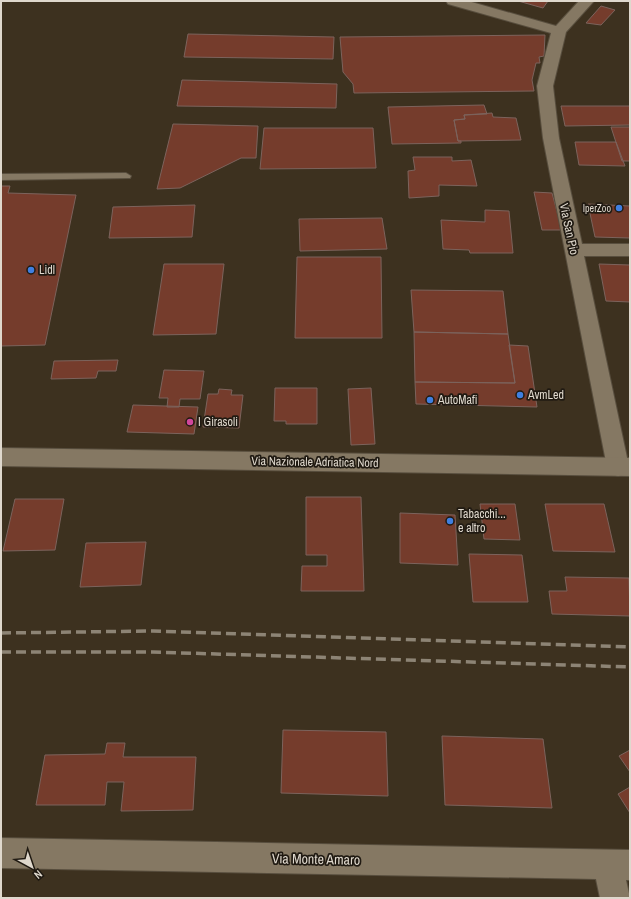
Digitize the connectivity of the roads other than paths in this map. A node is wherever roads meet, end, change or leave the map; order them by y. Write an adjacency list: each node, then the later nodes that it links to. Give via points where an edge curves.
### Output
1 (453, 1): 3 (street)
2 (587, 1): 3 (street, Via San Pio)
3 (559, 31): 6 (street, Via San Pio, via 545,86 550,138)
4 (126, 176): 5 (lane)
5 (1, 177)
6 (574, 250): 7 (street); 9 (street, Via San Pio)
7 (630, 250)
8 (1, 457): 9 (street, Via Nazionale Adriatica Nord)
9 (624, 467)
10 (1, 853): 11 (street, Via Monte Amaro)
11 (619, 865): 12 (street)
12 (615, 898)

